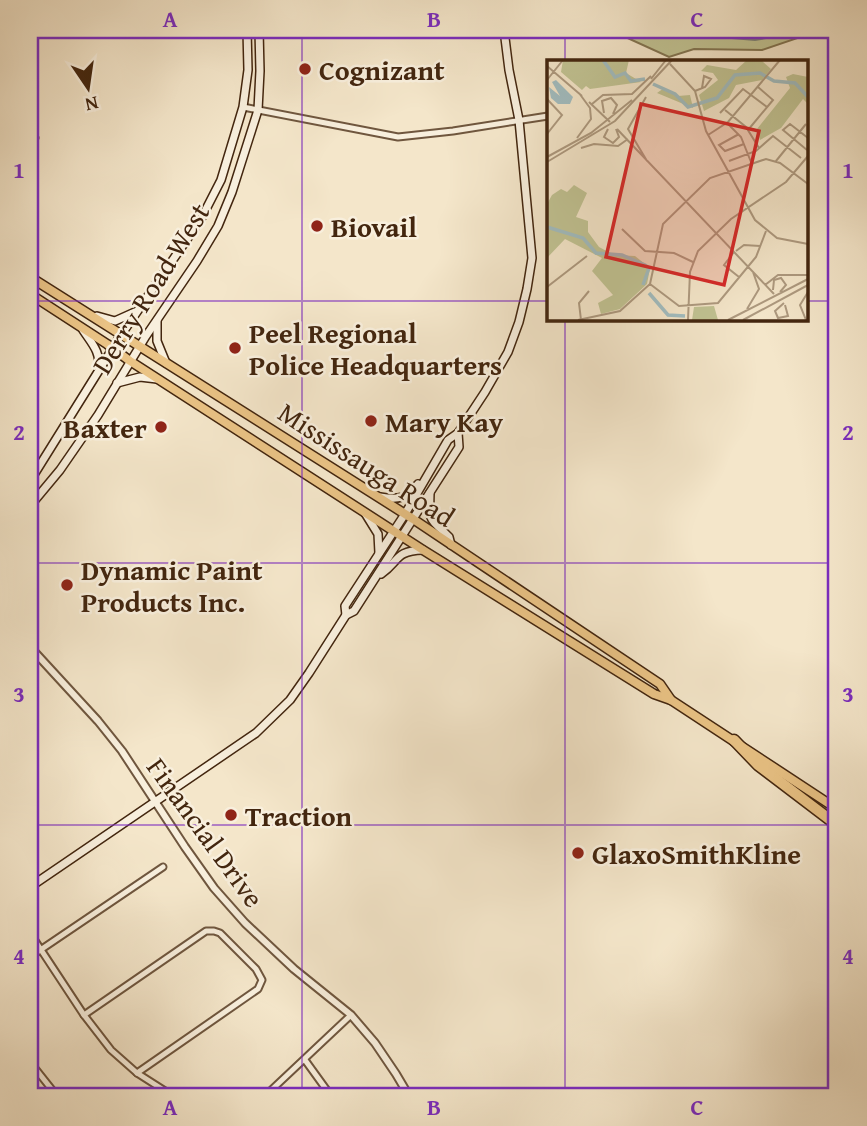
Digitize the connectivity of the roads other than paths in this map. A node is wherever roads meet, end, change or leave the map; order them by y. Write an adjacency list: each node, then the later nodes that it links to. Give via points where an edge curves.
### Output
1 (247, 30): 4 (main road, Derry Road West)
2 (259, 30): 5 (main road, Derry Road West)
3 (504, 30): 7 (main road)
4 (243, 107): 5 (street); 12 (main road, Derry Road West, via 220,180 201,219)
5 (258, 110): 7 (street, via 398,137); 14 (main road, Derry Road West, via 218,226)
6 (547, 116): 7 (street)
7 (519, 120): 24 (main road, via 532,258 527,289 508,352)
8 (30, 135): 9 (street, via 34,138)
9 (30, 148)
10 (30, 277): 13 (main road, Mississauga Road)
11 (30, 294): 15 (main road, Mississauga Road)
12 (139, 310): 13 (main road, via 115,321); 16 (main road, Derry Road West)
13 (83, 311): 16 (main road, Mississauga Road)
14 (157, 320): 17 (main road, Derry Road West); 20 (main road, via 157,341)
15 (83, 329): 18 (main road, Mississauga Road); 21 (main road, via 97,350)
16 (121, 335): 17 (main road, Mississauga Road); 18 (main road, Derry Road West)
17 (140, 346): 19 (main road, Derry Road West); 20 (main road, Mississauga Road)
18 (113, 349): 19 (main road, Mississauga Road); 21 (main road, Derry Road West)
19 (130, 361): 22 (main road, Mississauga Road); 23 (main road, Derry Road West)
20 (166, 363): 28 (main road, Mississauga Road)
21 (99, 371): 26 (main road, Derry Road West)
22 (159, 379): 23 (main road, via 140,377); 30 (main road, Mississauga Road)
23 (116, 383): 29 (main road, Derry Road West, via 60,470)
24 (458, 433): 25 (main road, via 447,440); 27 (main road, via 459,447)
25 (425, 480): 28 (main road, via 404,497); 31 (main road)
26 (30, 481)
27 (430, 492): 31 (main road); 33 (main road, via 431,519)
28 (378, 497): 31 (main road, Mississauga Road)
29 (30, 506)
30 (364, 512): 32 (main road, Mississauga Road); 35 (main road, via 378,534)
31 (409, 517): 32 (main road); 33 (main road, Mississauga Road)
32 (398, 533): 34 (main road, Mississauga Road); 35 (main road); 36 (main road)
33 (451, 545): 39 (main road, Mississauga Road, via 660,684)
34 (423, 550): 36 (main road, via 403,553); 39 (main road, Mississauga Road, via 653,694)
35 (379, 554): 37 (main road, via 345,606)
36 (377, 575): 37 (main road, via 354,611)
37 (346, 615): 41 (main road, via 282,708 256,733)
38 (30, 647): 41 (street, Financial Drive, via 98,721)
39 (671, 700): 40 (main road, Mississauga Road)
40 (733, 740): 42 (main road, Mississauga Road); 43 (highway, via 758,765)
41 (155, 801): 45 (main road); 50 (street, Financial Drive, via 214,888 245,923)
42 (837, 809)
43 (837, 825)
44 (163, 867): 47 (street)
45 (30, 887)
46 (30, 933): 47 (street)
47 (40, 949): 48 (street); 49 (street)
48 (30, 957)
49 (84, 1015): 53 (street, via 111,1050); 53 (street, via 206,931 220,933 257,969 262,979 258,989)
50 (351, 1015): 51 (street); 58 (street, Financial Drive)
51 (305, 1060): 56 (street); 57 (street)
52 (30, 1062): 54 (street)
53 (137, 1073): 55 (street)
54 (57, 1096)
55 (173, 1096)
56 (265, 1096)
57 (331, 1096)
58 (409, 1096)

